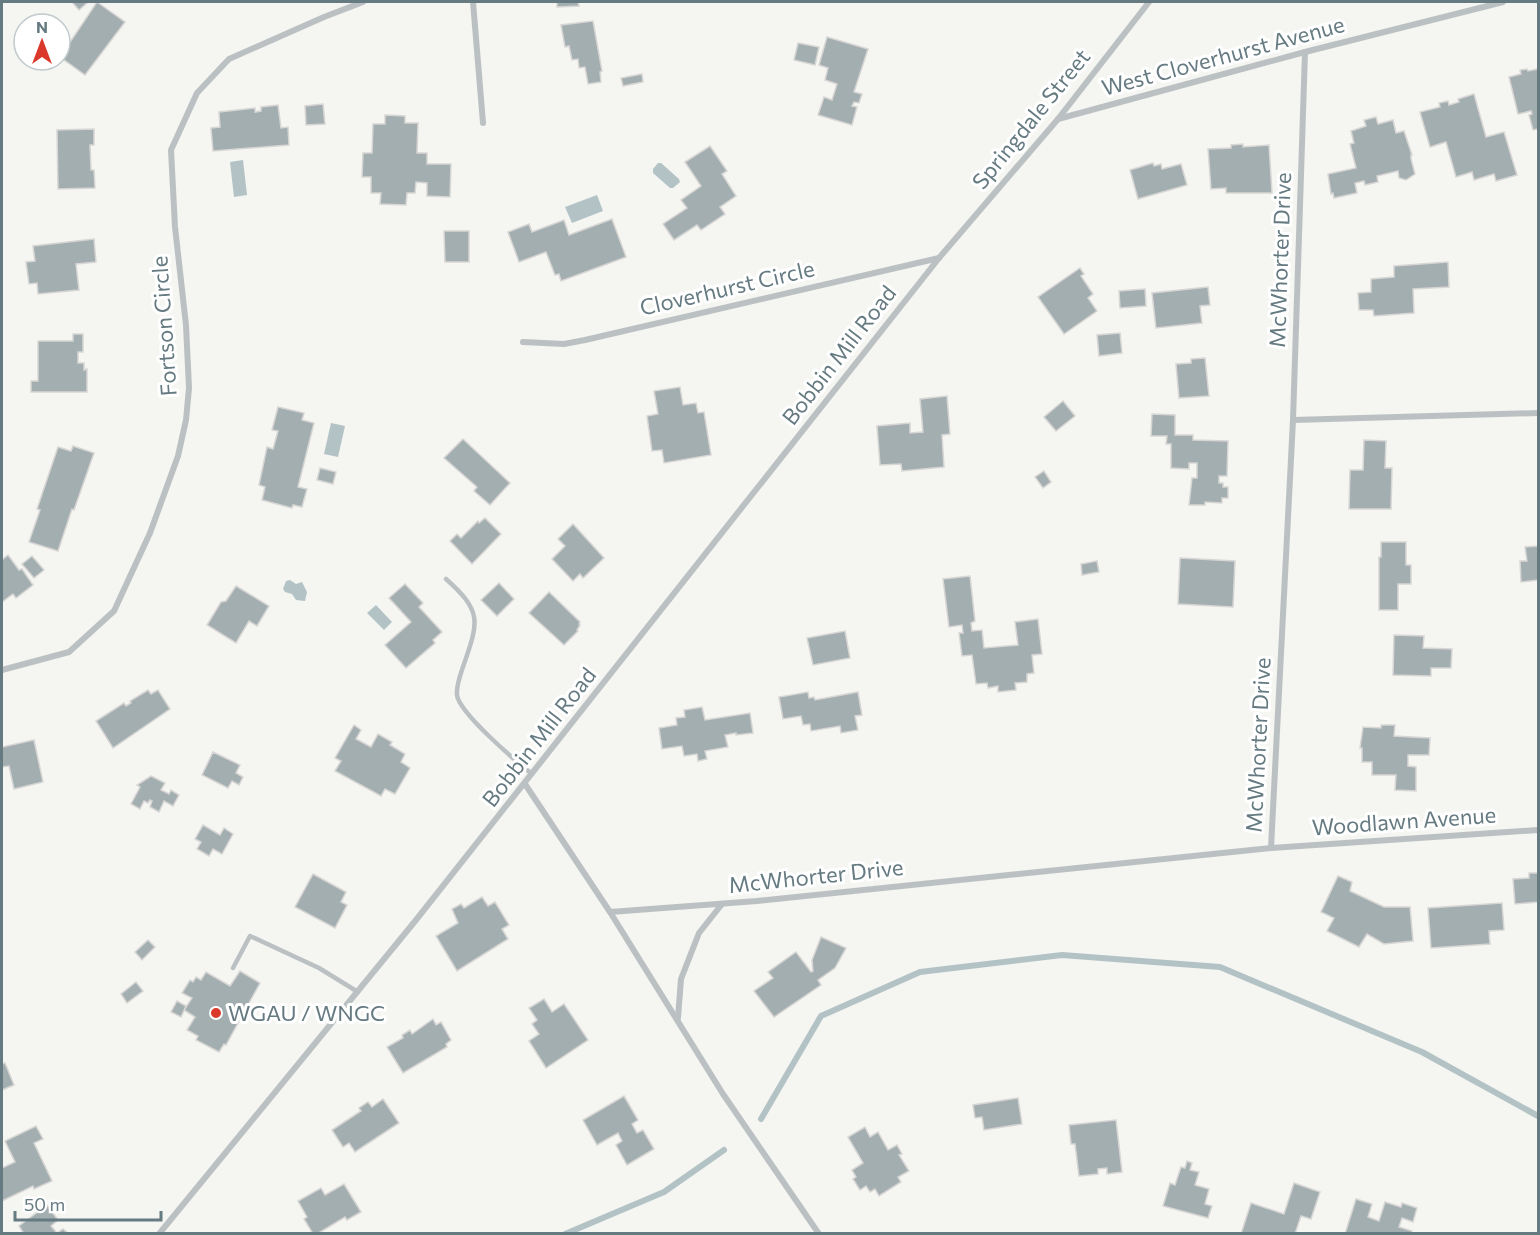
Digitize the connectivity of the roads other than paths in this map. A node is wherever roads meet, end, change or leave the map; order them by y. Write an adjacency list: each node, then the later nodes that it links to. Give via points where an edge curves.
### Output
1 (363, 2): 13 (street, Fortson Circle, via 229,59 197,93 171,150 189,388 178,456 150,533 114,611 69,652)
2 (473, 2): 7 (street)
3 (1149, 2): 6 (street, Springdale Street)
4 (1503, 2): 5 (street, West Cloverhurst Avenue)
5 (1305, 52): 6 (street, West Cloverhurst Avenue); 11 (street, McWhorter Drive)
6 (1058, 119): 8 (street, Springdale Street)
7 (483, 123)
8 (939, 258): 9 (street, Cloverhurst Circle, via 585,340 564,344); 14 (street, Bobbin Mill Road)
9 (523, 342)
10 (1539, 413): 11 (street)
11 (1293, 420): 17 (street, McWhorter Drive)
12 (446, 579): 14 (lane, via 465,596 475,612 457,696 462,709 508,756)
13 (2, 670)
14 (532, 774): 15 (street, Bobbin Mill Road)
15 (525, 784): 19 (street); 21 (street, Bobbin Mill Road)
16 (1539, 830): 17 (street, Woodlawn Avenue)
17 (1271, 848): 18 (street, McWhorter Drive)
18 (722, 904): 19 (street, McWhorter Drive); 22 (street, via 699,933 681,979)
19 (610, 912): 22 (street)
20 (233, 968): 21 (lane, via 250,936 319,968)
21 (358, 992): 23 (street, Bobbin Mill Road)
22 (678, 1019): 24 (street, via 723,1094)
23 (159, 1233)
24 (819, 1233)

